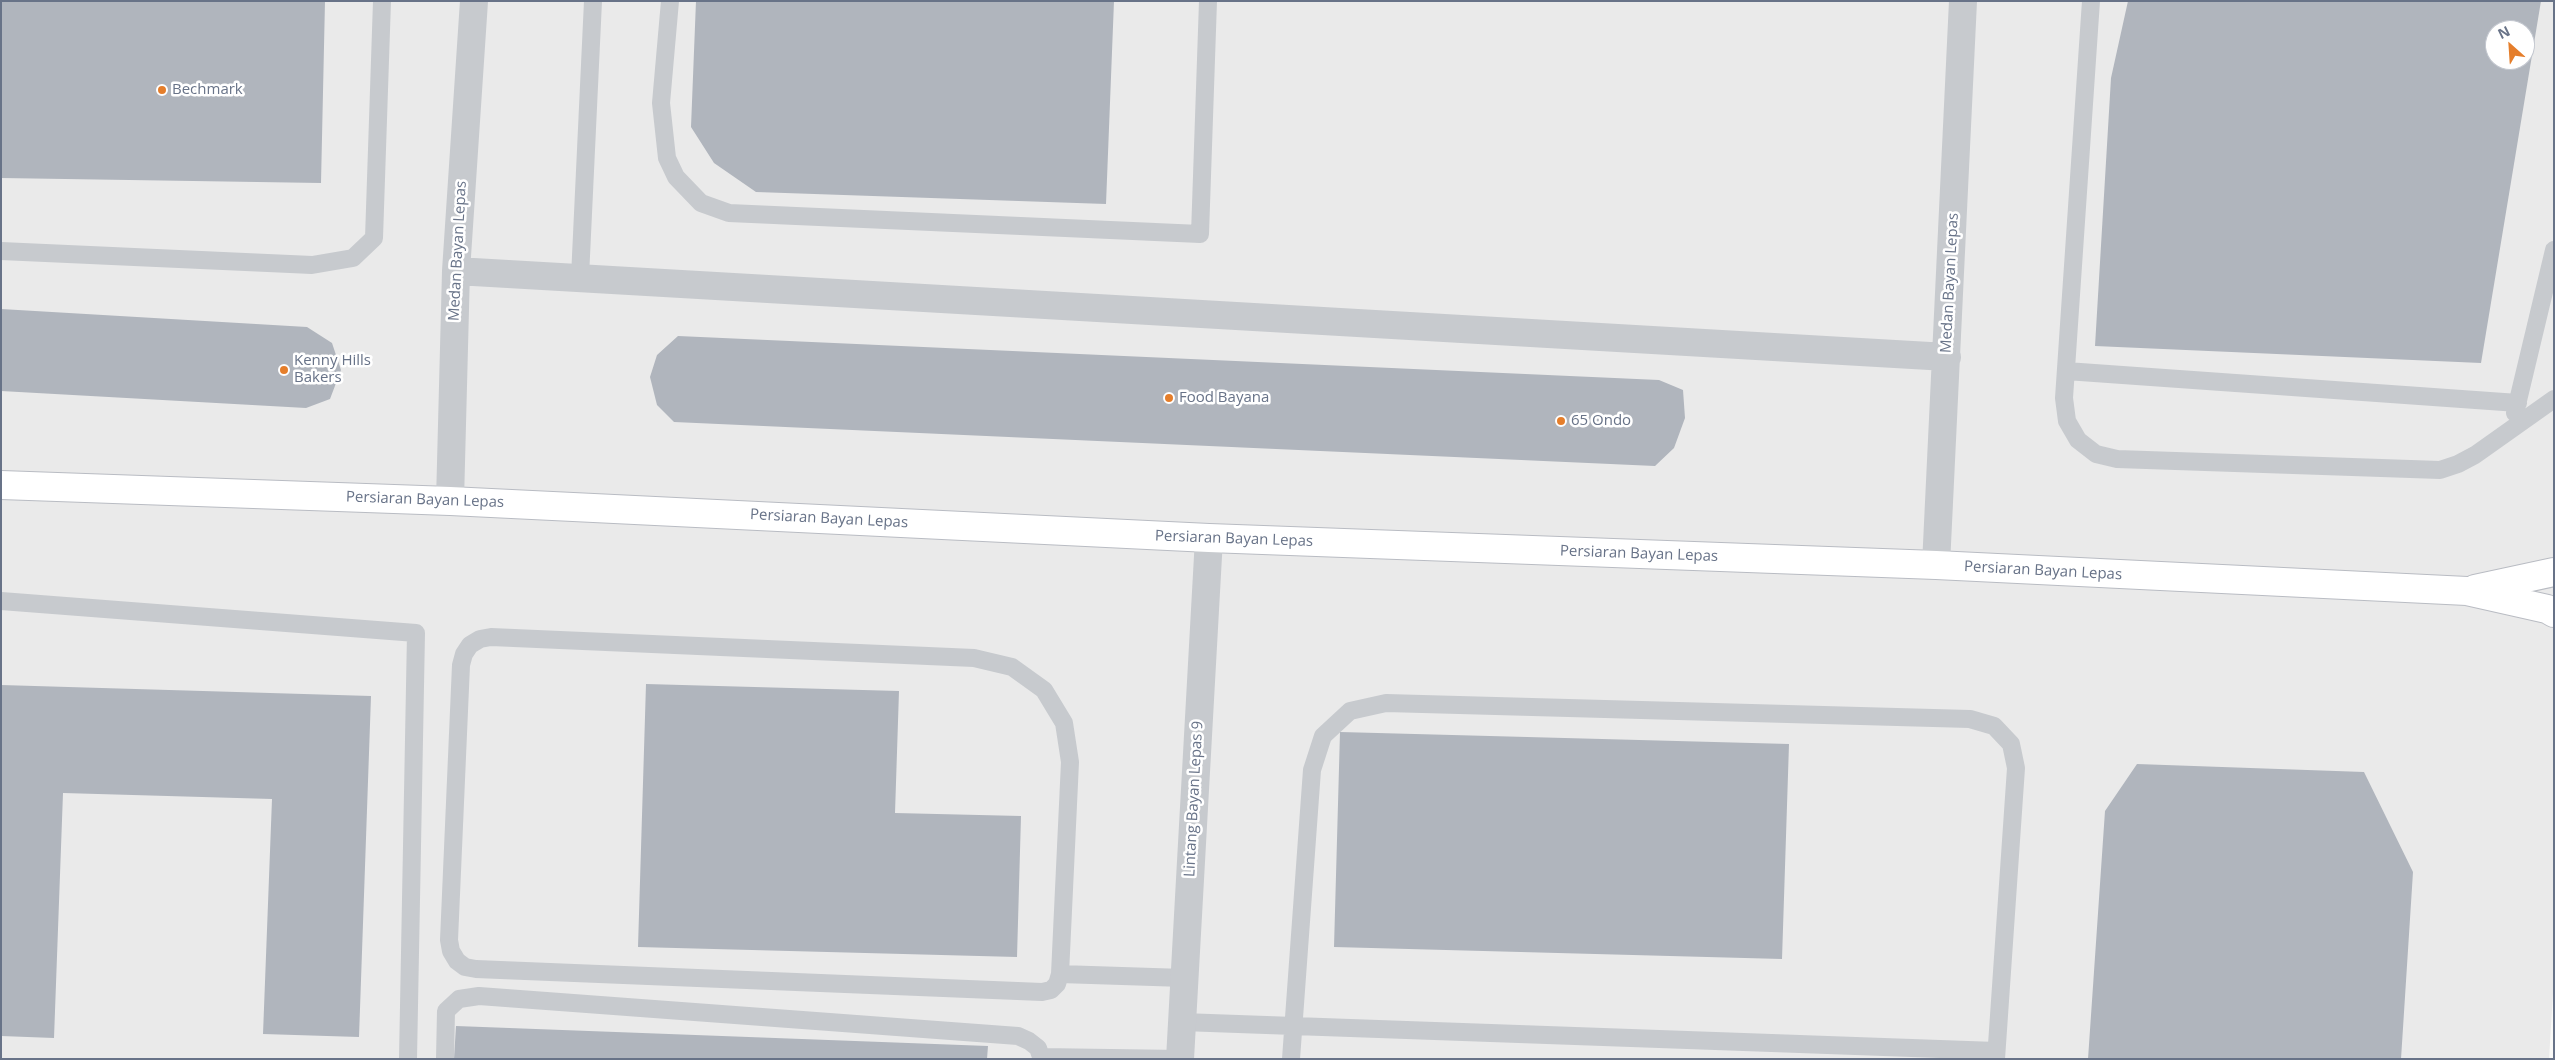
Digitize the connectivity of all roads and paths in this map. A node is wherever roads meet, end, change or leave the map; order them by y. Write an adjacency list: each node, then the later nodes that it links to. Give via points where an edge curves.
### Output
1 (382, 1): 9 (lane, via 374,238 353,258 312,265)
2 (474, 1): 10 (street, Medan Bayan Lepas)
3 (593, 1): 11 (lane)
4 (670, 1): 5 (lane, via 661,103 667,158 676,176 701,203 728,213 1200,234)
5 (1208, 1)
6 (1963, 1): 12 (street, Medan Bayan Lepas)
7 (2091, 1): 13 (lane)
8 (2554, 250): 15 (lane)
9 (1, 251)
10 (456, 271): 11 (street); 18 (street, Medan Bayan Lepas)
11 (580, 277): 12 (street)
12 (1947, 357): 20 (street, Medan Bayan Lepas)
13 (2066, 371): 15 (lane); 16 (lane, via 2064,398 2067,420 2078,440 2096,454 2117,459 2440,470 2458,464)
14 (2554, 399): 16 (lane)
15 (2518, 403): 16 (lane)
16 (2511, 430)
17 (1, 485): 18 (street, Persiaran Bayan Lepas)
18 (450, 500): 19 (street, Persiaran Bayan Lepas)
19 (1209, 538): 20 (street, Persiaran Bayan Lepas); 26 (street, Lintang Bayan Lepas 9)
20 (1936, 565): 22 (street, Persiaran Bayan Lepas)
21 (2554, 572): 22 (street)
22 (2467, 591): 24 (street)
23 (1, 601): 31 (lane, via 416,633)
24 (2554, 613)
25 (1060, 974): 25 (lane, via 1070,762 1064,723 1044,690 1012,667 974,658 491,638 480,639 464,654 449,940 451,951 465,967 1042,992 1051,990); 26 (lane)
26 (1184, 978): 27 (street, Lintang Bayan Lepas 9)
27 (1182, 1022): 28 (lane); 33 (street, Lintang Bayan Lepas 9)
28 (1294, 1026): 29 (lane); 29 (lane, via 1312,770 1323,736 1350,711 1386,703 1970,718 1994,726 2011,744 2016,768); 34 (lane)
29 (1996, 1055)
30 (1041, 1058): 32 (lane, via 1038,1048 1018,1036 479,996 459,999 446,1011); 33 (lane)
31 (408, 1059)
32 (445, 1059)
33 (1180, 1059)
34 (1291, 1059)

